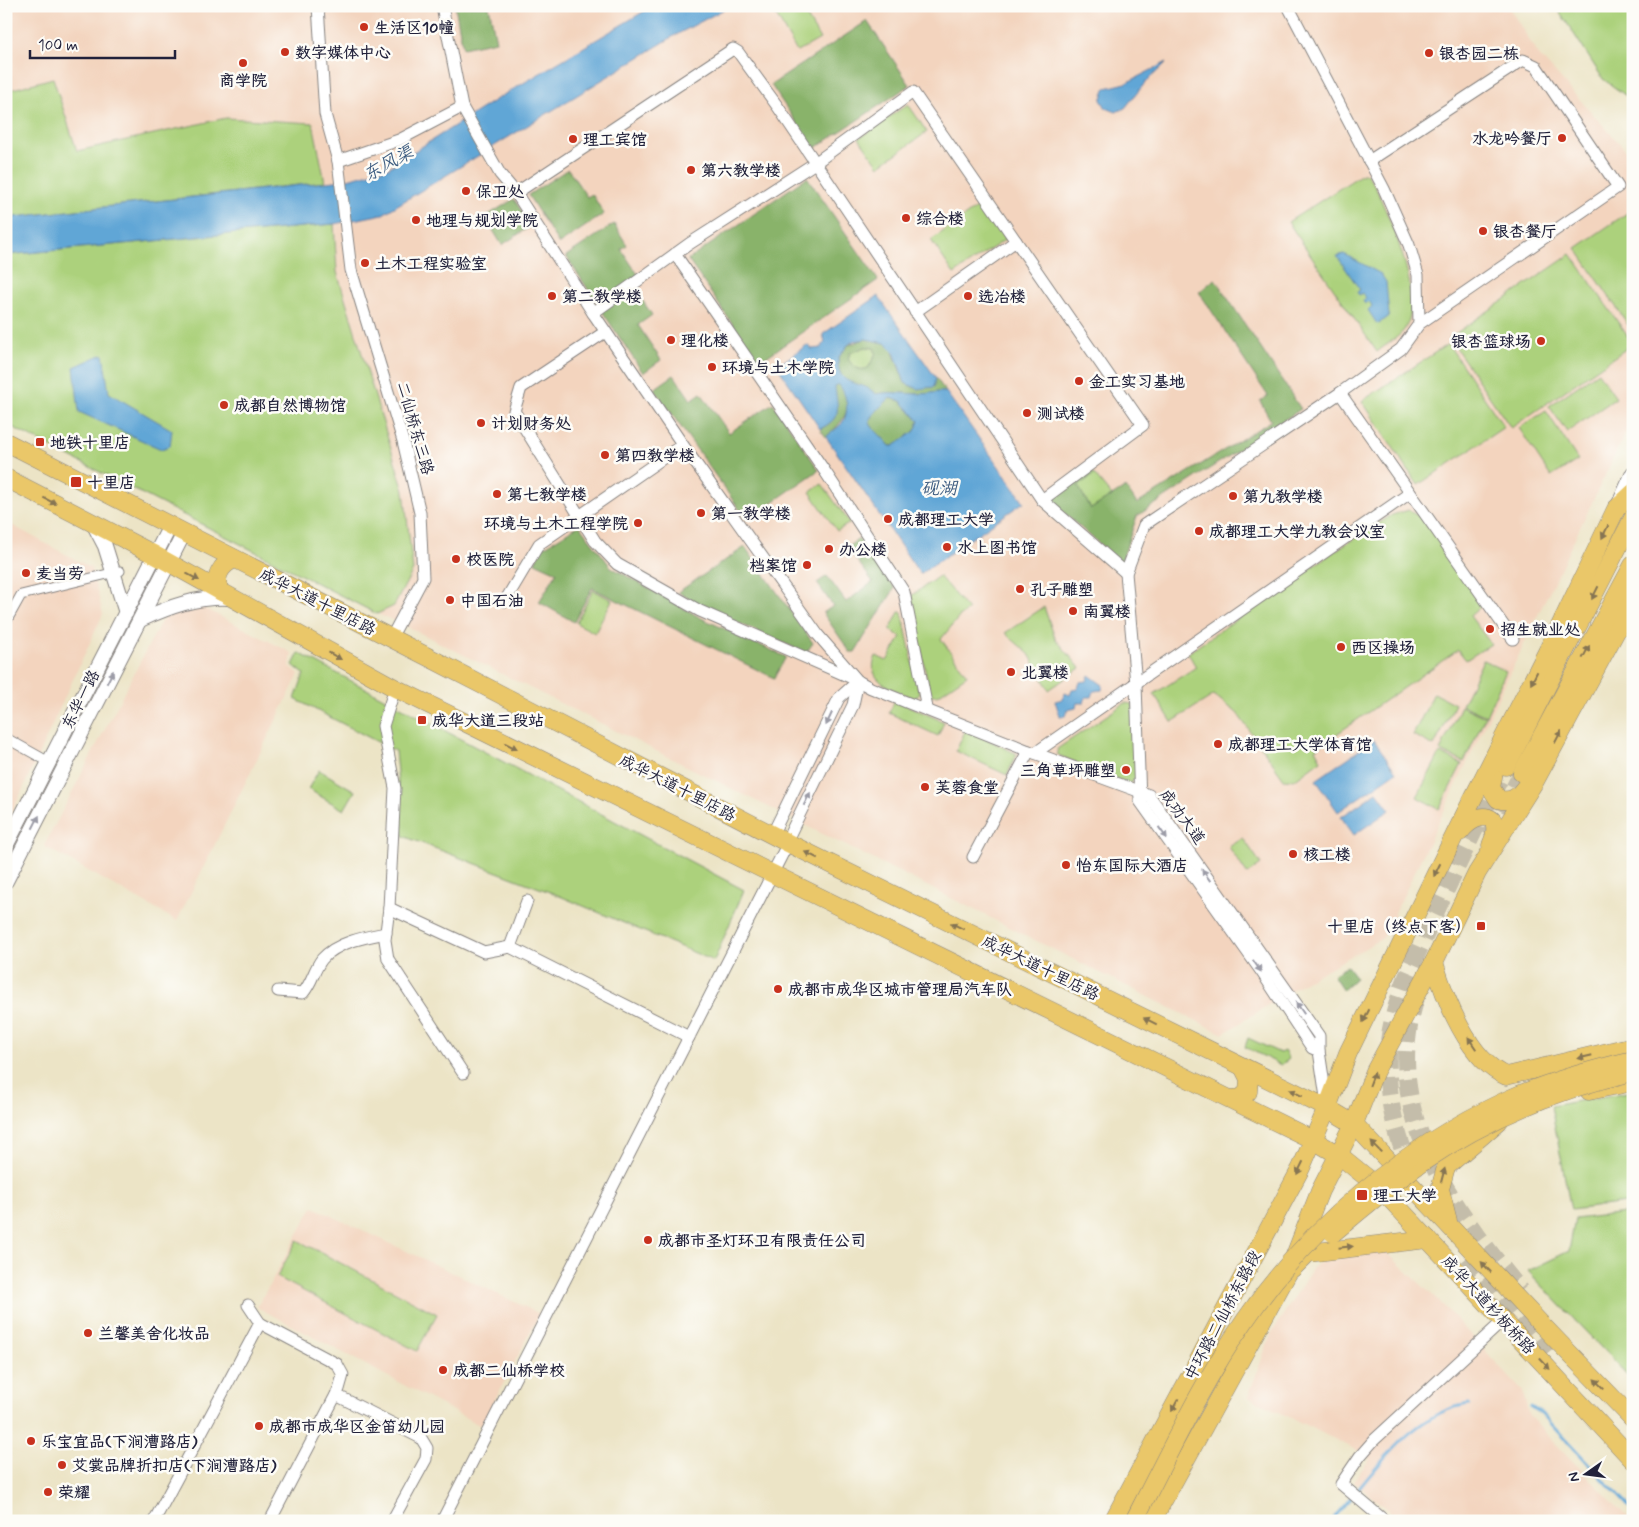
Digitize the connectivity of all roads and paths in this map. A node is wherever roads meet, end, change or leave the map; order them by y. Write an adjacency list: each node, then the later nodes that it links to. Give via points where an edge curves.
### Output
1 (318, 6): 5 (street, 二仙桥东三路, via 325,114)
2 (442, 6): 4 (street)
3 (1288, 6): 6 (street)
4 (464, 111): 5 (street, via 399,140); 8 (street, via 500,174)
5 (338, 161): 39 (street, 二仙桥东三路, via 351,270 403,441 420,513 423,578)
6 (1368, 161): 13 (street, via 1416,265); 13 (street, via 1523,60 1536,66 1618,187)
7 (815, 162): 8 (street, via 760,81 733,49); 9 (street, via 913,92); 10 (street); 11 (street)
8 (516, 193): 12 (street)
9 (1016, 241): 11 (street); 22 (street, via 1143,425)
10 (675, 254): 12 (street); 44 (street, via 904,592)
11 (915, 312): 22 (street)
12 (593, 313): 14 (street)
13 (1419, 324): 15 (street, via 1401,349)
14 (605, 332): 17 (street); 24 (street, via 522,388 514,411)
15 (1340, 393): 20 (street); 32 (street, via 1144,525)
16 (6, 442): 27 (main road, 成华大道十里店路)
17 (682, 445): 24 (street); 41 (street, via 818,635)
18 (1633, 473): 23 (street)
19 (6, 478): 26 (main road, one-way to 26)
20 (1410, 493): 40 (street); 42 (street)
21 (1633, 493): 23 (main road)
22 (1042, 500): 32 (street)
23 (1616, 509): 45 (main road, one-way to 45)
24 (579, 517): 35 (street, via 539,544); 41 (street, via 594,541 616,564 700,610)
25 (1633, 518): 30 (main road, one-way to 30, via 1514,769)
26 (93, 523): 28 (main road); 31 (street)
27 (177, 529): 28 (street, 东华一路); 29 (main road, 成华大道十里店路)
28 (162, 559): 33 (main road, one-way to 33); 36 (street, 东华一路); 37 (street, 东华一路)
29 (235, 559): 33 (main road, via 222,566 217,577 218,587); 39 (main road, 成华大道十里店路)
30 (1633, 564)
31 (117, 572): 36 (street); 38 (street, via 21,595)
32 (1126, 573): 42 (street, 成功大道)
33 (226, 595): 37 (street, via 188,602); 43 (main road, one-way to 43)
34 (1633, 600): 48 (main road, one-way to 34)
35 (505, 601)
36 (126, 613): 49 (street, 东华一路)
37 (140, 620): 53 (street, 东华一路, one-way to 37)
38 (6, 622)
39 (391, 638): 51 (main road, 成华大道十里店路)
40 (1512, 639)
41 (858, 681): 44 (street); 51 (street, via 853,705)
42 (1136, 684): 47 (street); 50 (street, 成功大道)
43 (395, 688): 57 (main road, one-way to 57); 60 (street, via 383,726 395,788)
44 (927, 708): 47 (street)
45 (1505, 735): 48 (main road, via 1492,776 1491,788 1498,799 1510,800 1518,796); 54 (main road)
46 (6, 738): 49 (street)
47 (1032, 752): 50 (street); 55 (street)
48 (1547, 759): 56 (main road)
49 (49, 762): 52 (street, 东华一路)
50 (1141, 792): 73 (street, 成功大道, via 1140,801 1312,1048 1319,1051)
51 (782, 840): 57 (street); 68 (main road, 成华大道十里店路, one-way to 51)
52 (7, 844): 53 (street)
53 (22, 850): 58 (street, 东华一路)
54 (1447, 850): 56 (main road, via 1468,822 1481,816 1492,820 1495,835); 73 (main road, 中环路二仙桥东路段, one-way to 73, via 1348,1053)
55 (972, 857)
56 (1478, 873): 63 (main road)
57 (772, 875): 65 (street); 72 (main road)
58 (6, 881)
59 (527, 901): 62 (street)
60 (389, 908): 61 (street); 62 (street, via 484,952)
61 (386, 933): 64 (street, via 361,938 322,959 303,993); 70 (street, via 384,940 388,959)
62 (510, 947): 65 (street)
63 (1434, 962): 66 (main road, one-way to 63, via 1506,1076 1495,1072 1459,1026); 74 (main road, one-way to 63, via 1375,1070)
64 (278, 992)
65 (689, 1037): 89 (street)
66 (1633, 1046)
67 (1633, 1060): 91 (main road, bridge, via 1592,1069 1507,1100 1401,1162 1324,1225 1278,1276 1246,1319 1206,1382)
68 (1243, 1067): 72 (main road, via 1249,1079 1248,1092 1241,1098); 73 (main road, 成华大道十里店路, one-way to 68)
69 (1633, 1072): 92 (main road, bridge, via 1572,1088 1477,1129 1422,1163 1331,1234 1293,1276 1241,1343)
70 (463, 1073)
71 (1633, 1082): 77 (main road, one-way to 71, via 1440,1189 1446,1167 1499,1121 1542,1102)
72 (1231, 1099): 75 (main road)
73 (1328, 1108): 74 (main road, 成华大道十里店路); 75 (main road, 中环路二仙桥东路段)
74 (1354, 1124): 76 (main road); 77 (main road, 成华大道杉板桥路, one-way to 74)
75 (1313, 1140): 76 (main road); 90 (main road, 中环路二仙桥东路段, one-way to 90, via 1297,1176)
76 (1339, 1155): 78 (main road, 成华大道杉板桥路, via 1382,1190); 79 (main road, via 1320,1192)
77 (1448, 1222): 84 (main road, 成华大道杉板桥路, one-way to 77)
78 (1428, 1239): 79 (main road, one-way to 78, via 1308,1253); 81 (main road, 成华大道杉板桥路)
79 (1288, 1273): 93 (main road)
80 (248, 1305): 82 (street)
81 (1504, 1320): 85 (main road, 成华大道杉板桥路, one-way to 85); 94 (street, via 1369,1445 1341,1484)
82 (260, 1323): 83 (street, via 337,1364 343,1375); 86 (street)
83 (336, 1395): 87 (street); 88 (street, via 421,1438 427,1448 426,1458)
84 (1633, 1419)
85 (1633, 1460)
86 (154, 1521)
87 (270, 1521)
88 (392, 1521)
89 (442, 1521)
90 (1113, 1521)
91 (1134, 1521)
92 (1146, 1521)
93 (1152, 1521)
94 (1385, 1521)

